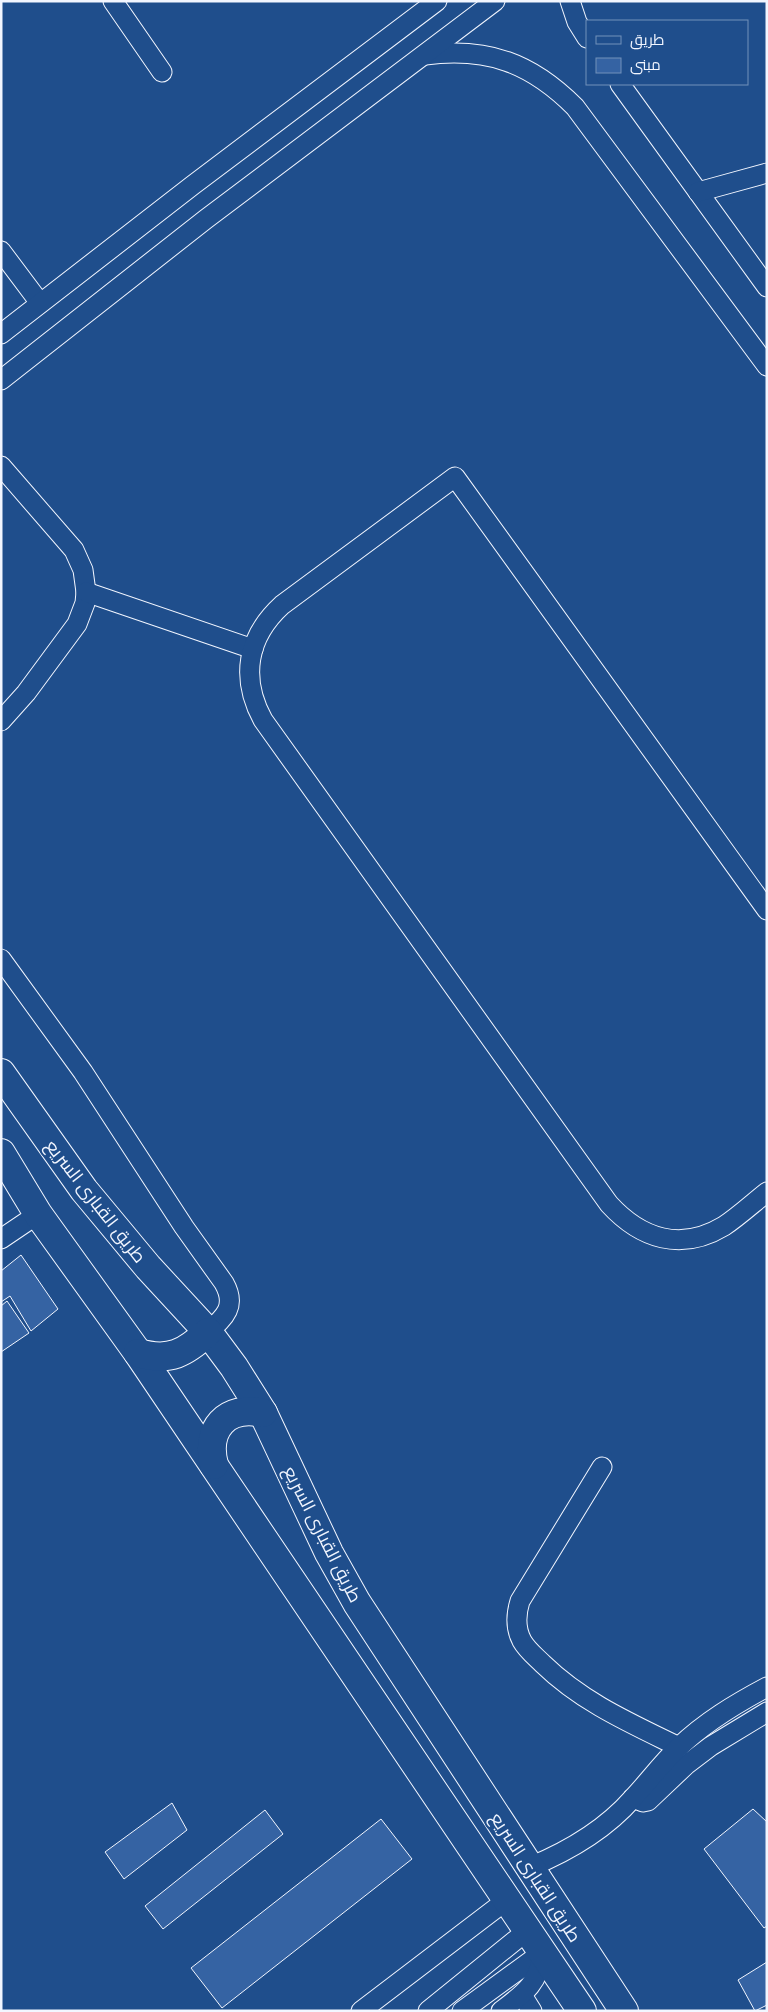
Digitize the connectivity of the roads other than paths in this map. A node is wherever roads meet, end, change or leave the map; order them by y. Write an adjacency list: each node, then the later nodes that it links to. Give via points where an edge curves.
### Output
1 (113, 1): 7 (street)
2 (437, 1): 13 (street)
3 (496, 1): 6 (street)
4 (570, 1): 5 (street)
5 (586, 36)
6 (424, 55): 15 (street, via 464,52 496,57 518,64 558,90 575,107); 16 (street, via 206,219)
7 (162, 72)
8 (621, 85): 10 (street)
9 (767, 173): 10 (street)
10 (698, 192): 12 (street)
11 (1, 251): 13 (street)
12 (767, 288)
13 (40, 304): 14 (street)
14 (1, 334)
15 (767, 366)
16 (1, 380)
17 (1, 466): 18 (street, via 74,550 83,570)
18 (86, 592): 19 (street); 20 (street, via 77,624)
19 (253, 649): 21 (street, via 264,625 282,605 455,477); 25 (street, via 250,685 263,720 609,1204 624,1220 662,1238 684,1239 705,1235 724,1225)
20 (1, 721)
21 (767, 910)
22 (1, 960): 28 (street, via 83,1072 228,1290 226,1314)
23 (1, 1073): 28 (highway, طريق القبارى السريع, via 84,1190)
24 (1, 1153): 26 (highway, طريق القبارى السريع)
25 (767, 1192)
26 (38, 1214): 27 (street); 29 (highway, طريق القبارى السريع)
27 (1, 1238)
28 (208, 1332): 29 (highway, via 192,1347 171,1356); 30 (highway, طريق القبارى السريع)
29 (138, 1353): 31 (highway, طريق القبارى السريع)
30 (263, 1413): 31 (highway, via 250,1410 226,1418 212,1440); 37 (highway, طريق القبارى السريع, via 329,1553 357,1603)
31 (214, 1465): 38 (highway, طريق القبارى السريع)
32 (602, 1467): 35 (street, via 520,1601 518,1631 528,1649 569,1686 606,1711)
33 (767, 1687): 35 (street, via 715,1718)
34 (767, 1712): 36 (street, via 711,1746 648,1801)
35 (679, 1747): 36 (street)
36 (633, 1798): 37 (street, via 593,1834 572,1848)
37 (530, 1867): 47 (highway, طريق القبارى السريع)
38 (508, 1899): 39 (highway, طريق القبارى السريع); 42 (street)
39 (528, 1930): 40 (highway, طريق القبارى السريع); 43 (street)
40 (542, 1952): 41 (street, via 537,1976 530,1987); 44 (street); 46 (highway, طريق القبارى السريع)
41 (529, 2006): 45 (street)
42 (366, 2009)
43 (428, 2011)
44 (462, 2011)
45 (501, 2011)
46 (582, 2011)
47 (624, 2011)

